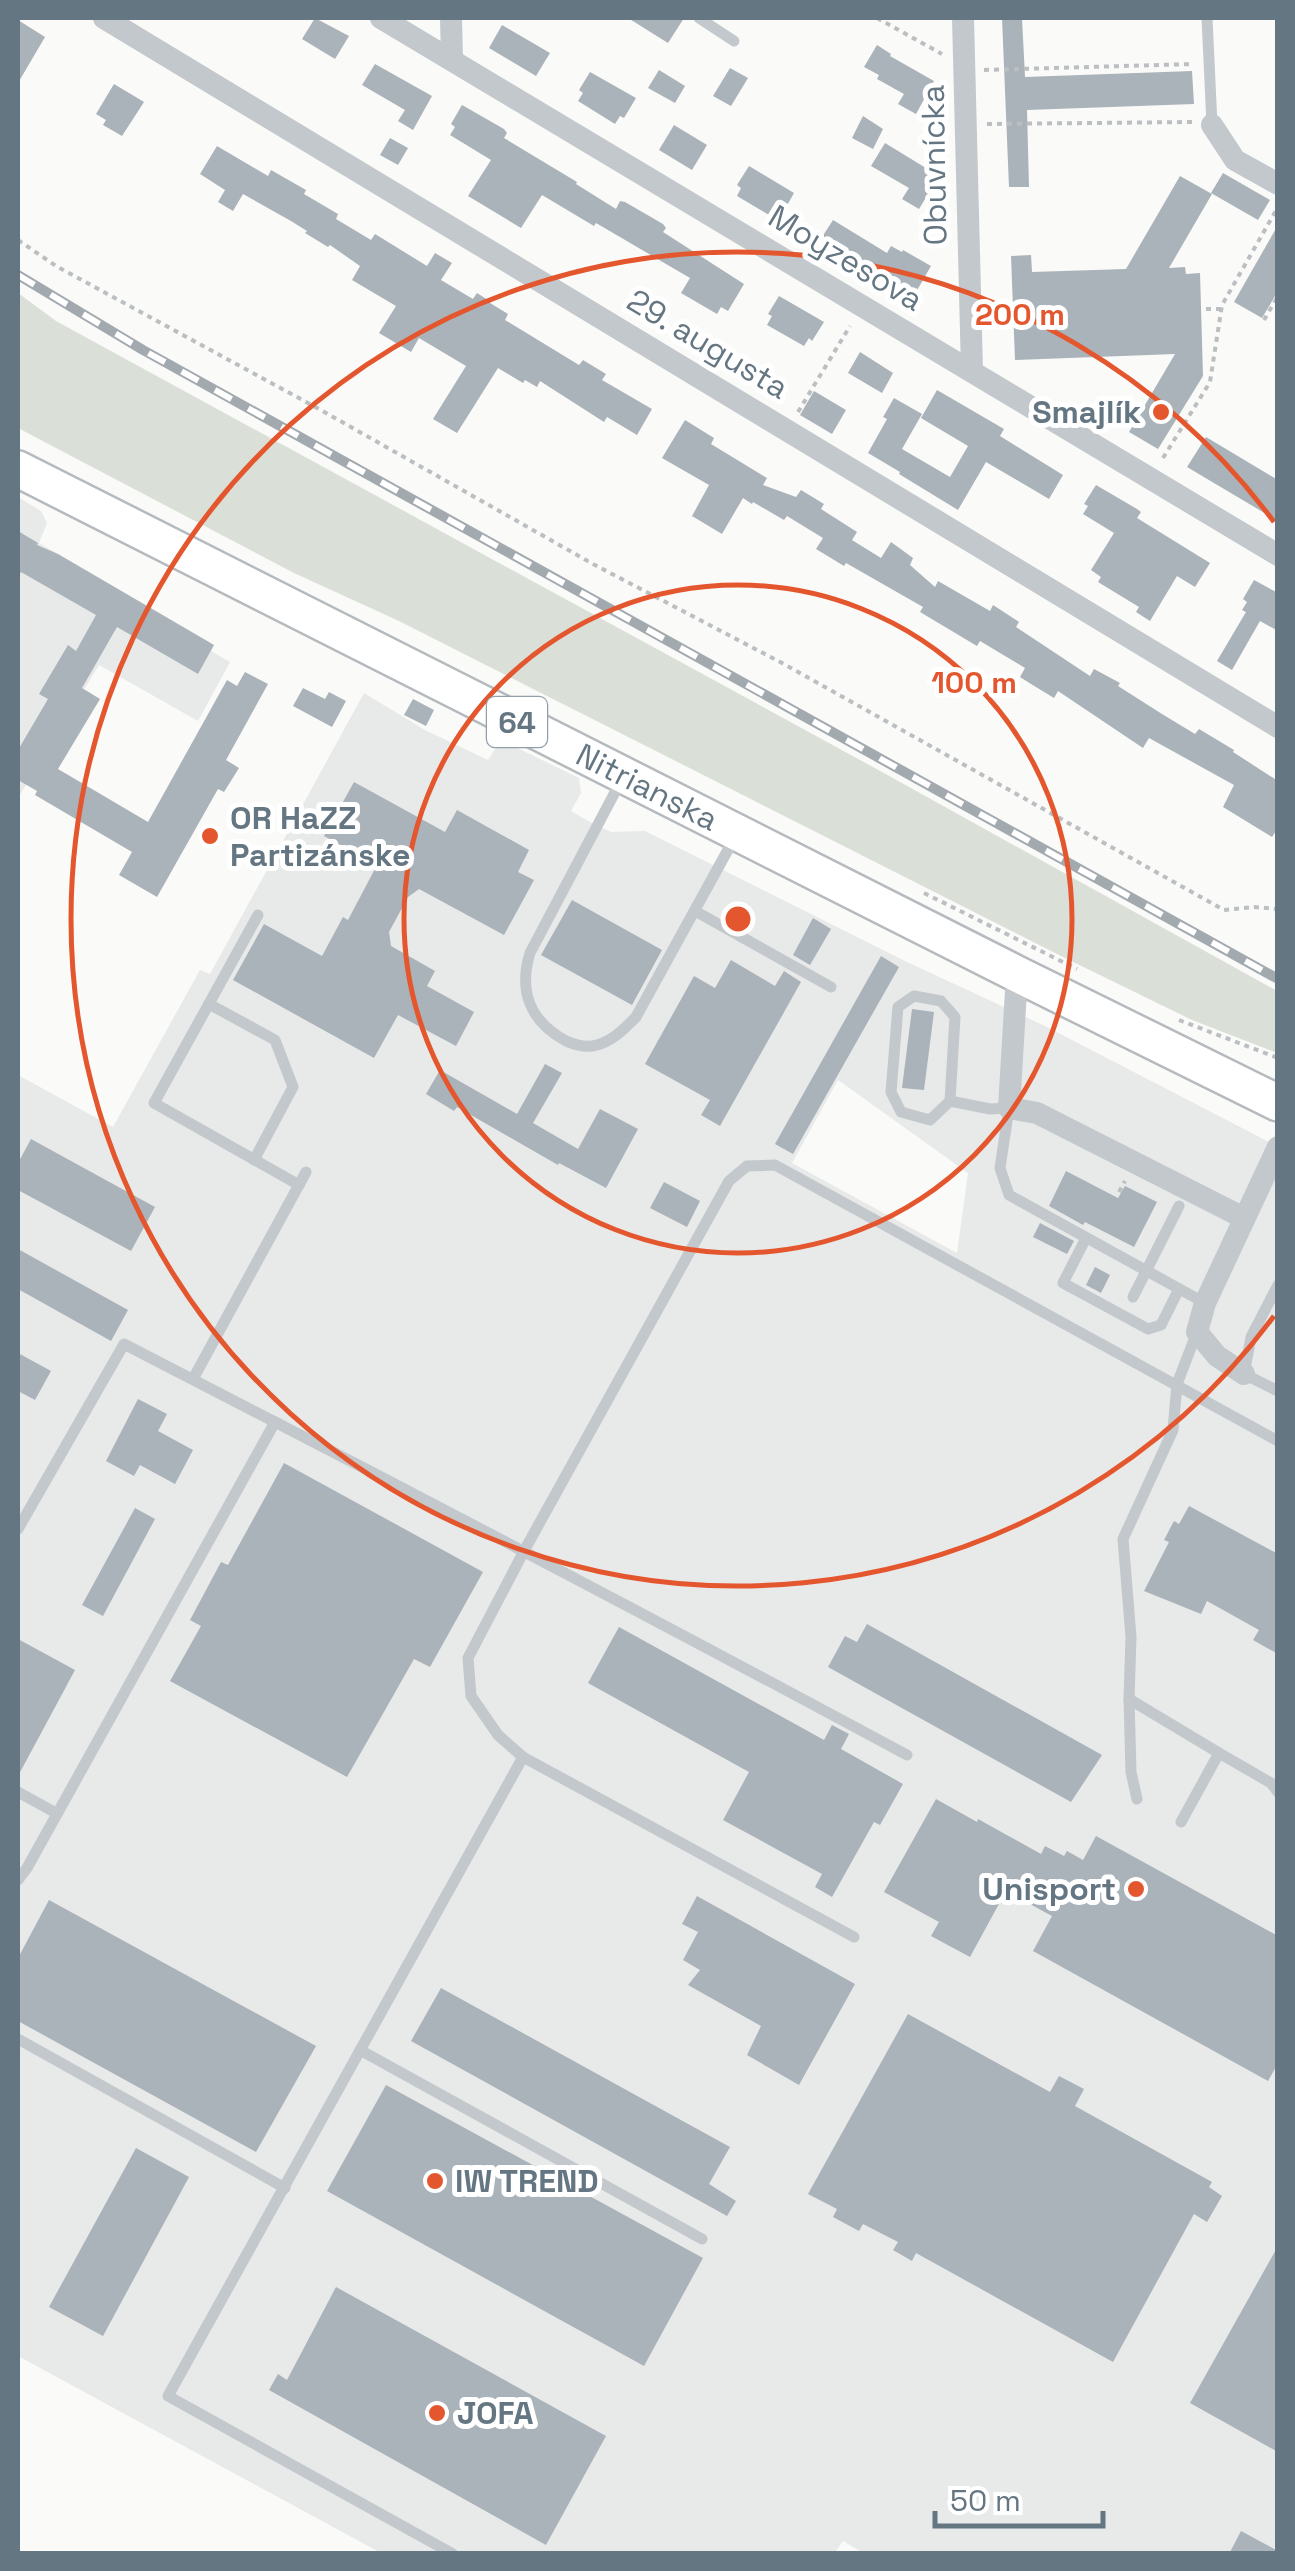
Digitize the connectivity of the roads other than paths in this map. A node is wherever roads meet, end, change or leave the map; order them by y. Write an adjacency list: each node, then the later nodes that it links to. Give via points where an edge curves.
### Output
1 (104, 18): 14 (street, 29. augusta)
2 (382, 18): 8 (street, Moyzesova)
3 (451, 18): 8 (street)
4 (699, 18): 7 (lane)
5 (963, 18): 11 (street, Obuvnícka, via 959,65)
6 (1207, 18): 9 (lane)
7 (734, 41)
8 (452, 60): 11 (street, Moyzesova)
9 (1212, 125): 10 (street, via 1235,160)
10 (1278, 184)
11 (972, 371): 13 (street, Moyzesova)
12 (18, 469): 15 (main road, Nitrianska / 64)
13 (1278, 555)
14 (1278, 727)
15 (624, 776): 16 (main road, Nitrianska / 64); 17 (lane, via 530,953 525,991 546,1030 575,1046 619,1034 636,1017)
16 (737, 833): 17 (lane); 19 (main road, Nitrianska / 64)
17 (696, 911): 20 (lane)
18 (258, 914): 21 (lane)
19 (1017, 974): 22 (main road, Nitrianska / 64); 24 (street)
20 (832, 987)
21 (209, 1004): 26 (lane, via 275,1040 293,1087); 26 (lane, via 154,1103)
22 (1268, 1090)
23 (950, 1102): 23 (lane, via 955,1017 941,1001 914,996 898,1007 891,1092 902,1112 930,1120); 24 (lane)
24 (1009, 1108): 31 (street, via 1037,1113); 32 (lane, via 1000,1168 1010,1195)
25 (1278, 1147): 27 (street)
26 (254, 1160): 29 (lane)
27 (1272, 1170): 31 (street)
28 (306, 1172): 29 (lane)
29 (299, 1185): 40 (lane)
30 (1178, 1206): 33 (lane)
31 (1244, 1218): 37 (street)
32 (1086, 1238): 33 (lane); 35 (lane, via 1063,1283 1148,1329 1161,1325)
33 (1146, 1271): 35 (lane); 36 (lane)
34 (1278, 1285): 39 (lane, via 1251,1337)
35 (1179, 1289): 37 (lane)
36 (1133, 1298)
37 (1205, 1303): 38 (street)
38 (1198, 1332): 39 (street); 41 (lane)
39 (1244, 1374): 42 (lane)
40 (194, 1379): 43 (lane); 45 (lane, via 124,1344)
41 (1177, 1384): 44 (lane); 46 (lane, via 775,1165 747,1166 729,1181); 47 (lane, via 1173,1430 1123,1539)
42 (1278, 1392)
43 (275, 1422): 46 (lane); 54 (lane)
44 (1278, 1441)
45 (18, 1529)
46 (524, 1551): 49 (lane); 50 (lane, via 468,1658 471,1696)
47 (1129, 1699): 48 (lane); 53 (lane)
48 (1219, 1752): 52 (lane); 55 (lane)
49 (906, 1755)
50 (524, 1757): 57 (lane); 59 (lane)
51 (18, 1792): 54 (lane)
52 (1278, 1792)
53 (1137, 1799)
54 (56, 1813): 56 (lane)
55 (1181, 1822)
56 (18, 1880)
57 (854, 1936)
58 (18, 2040): 60 (lane)
59 (360, 2050): 60 (lane); 61 (lane)
60 (284, 2188): 62 (lane, via 168,2396)
61 (702, 2238)
62 (454, 2554)

